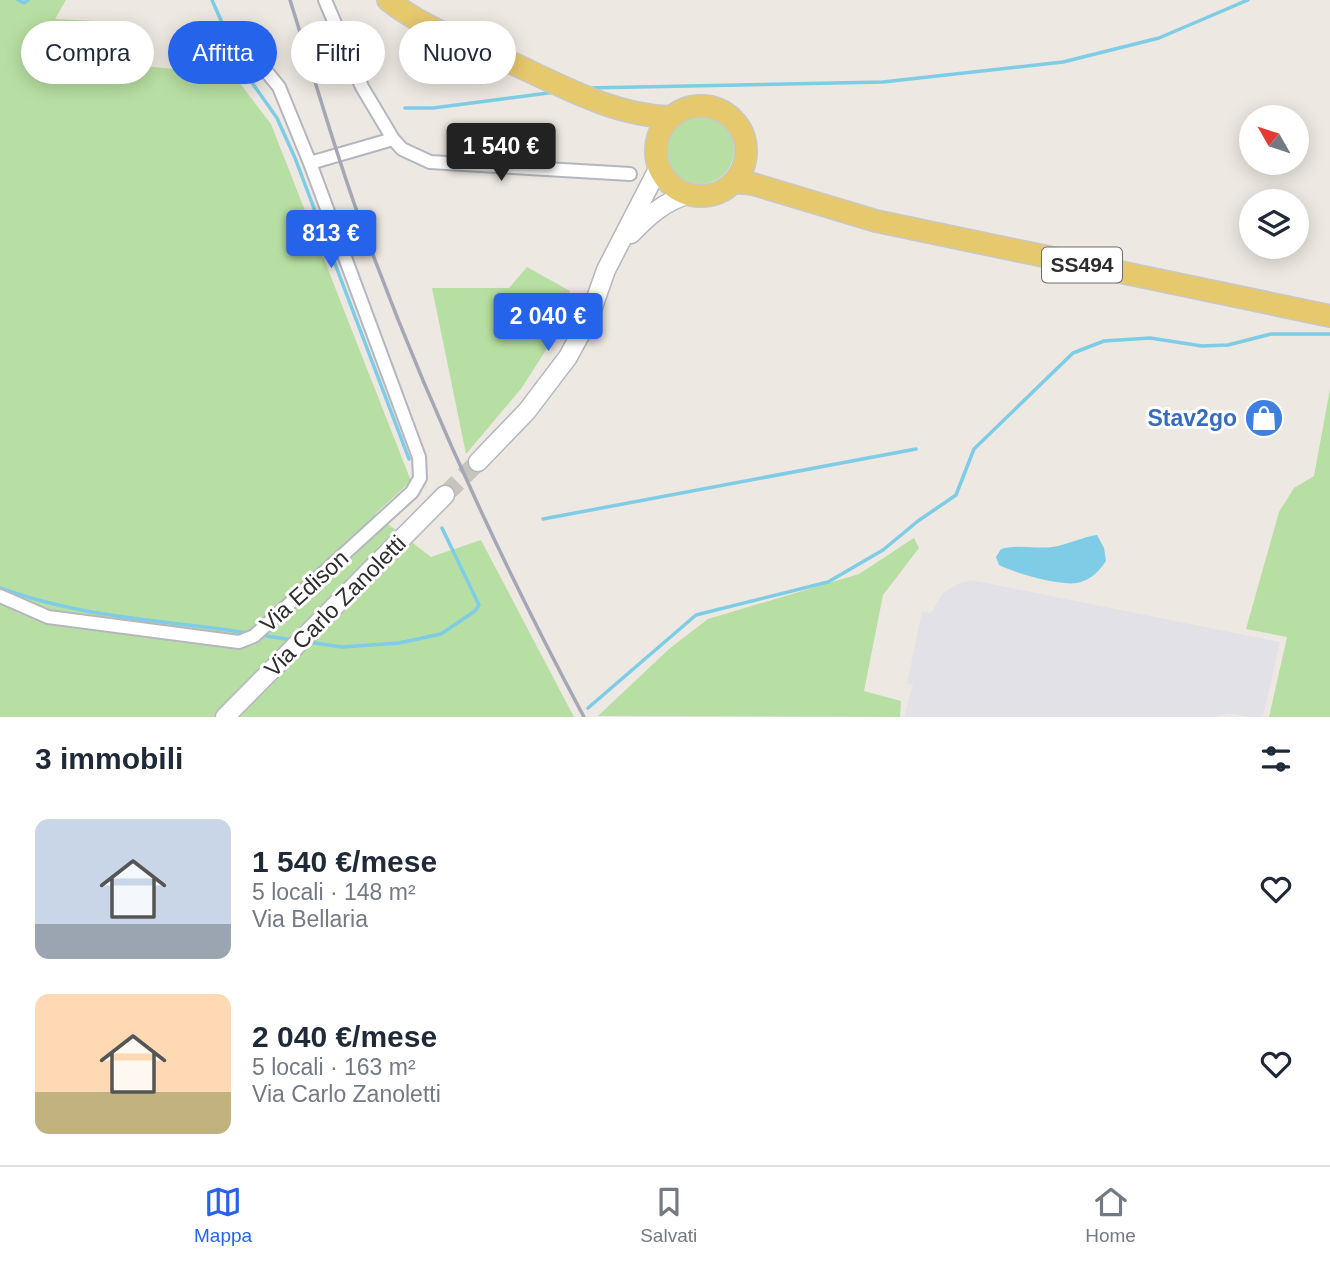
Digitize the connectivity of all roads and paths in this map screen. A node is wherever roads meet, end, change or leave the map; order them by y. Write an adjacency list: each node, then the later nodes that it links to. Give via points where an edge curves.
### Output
1 (325, 0): 6 (street, via 362,87)
2 (388, 0): 4 (main road, SS494, via 425,24)
3 (276, 84): 9 (street, Via Edison)
4 (603, 103): 5 (main road, SS494, via 650,117); 8 (main road, SS494, via 642,131)
5 (671, 117): 7 (main road, SS494, via 697,106 719,109 739,125); 8 (main road, via 663,127)
6 (393, 139): 9 (street); 10 (street, via 401,149 430,162)
7 (747, 149): 11 (main road); 13 (main road, SS494, via 752,161 768,175)
8 (658, 159): 12 (main road, SS494, via 671,184); 14 (main road)
9 (310, 163): 18 (street, Via Edison, via 419,457 421,478 412,492 258,633 239,642 48,617)
10 (630, 174)
11 (734, 181): 12 (main road, via 714,194); 13 (main road, SS494)
12 (690, 194): 14 (main road, via 659,208)
13 (836, 208): 15 (main road, SS494, via 876,221)
14 (619, 247): 16 (main road, via 568,357 527,411)
15 (1330, 316)
16 (478, 461)
17 (445, 495): 19 (main road, Via Carlo Zanoletti)
18 (0, 596)
19 (225, 717)

